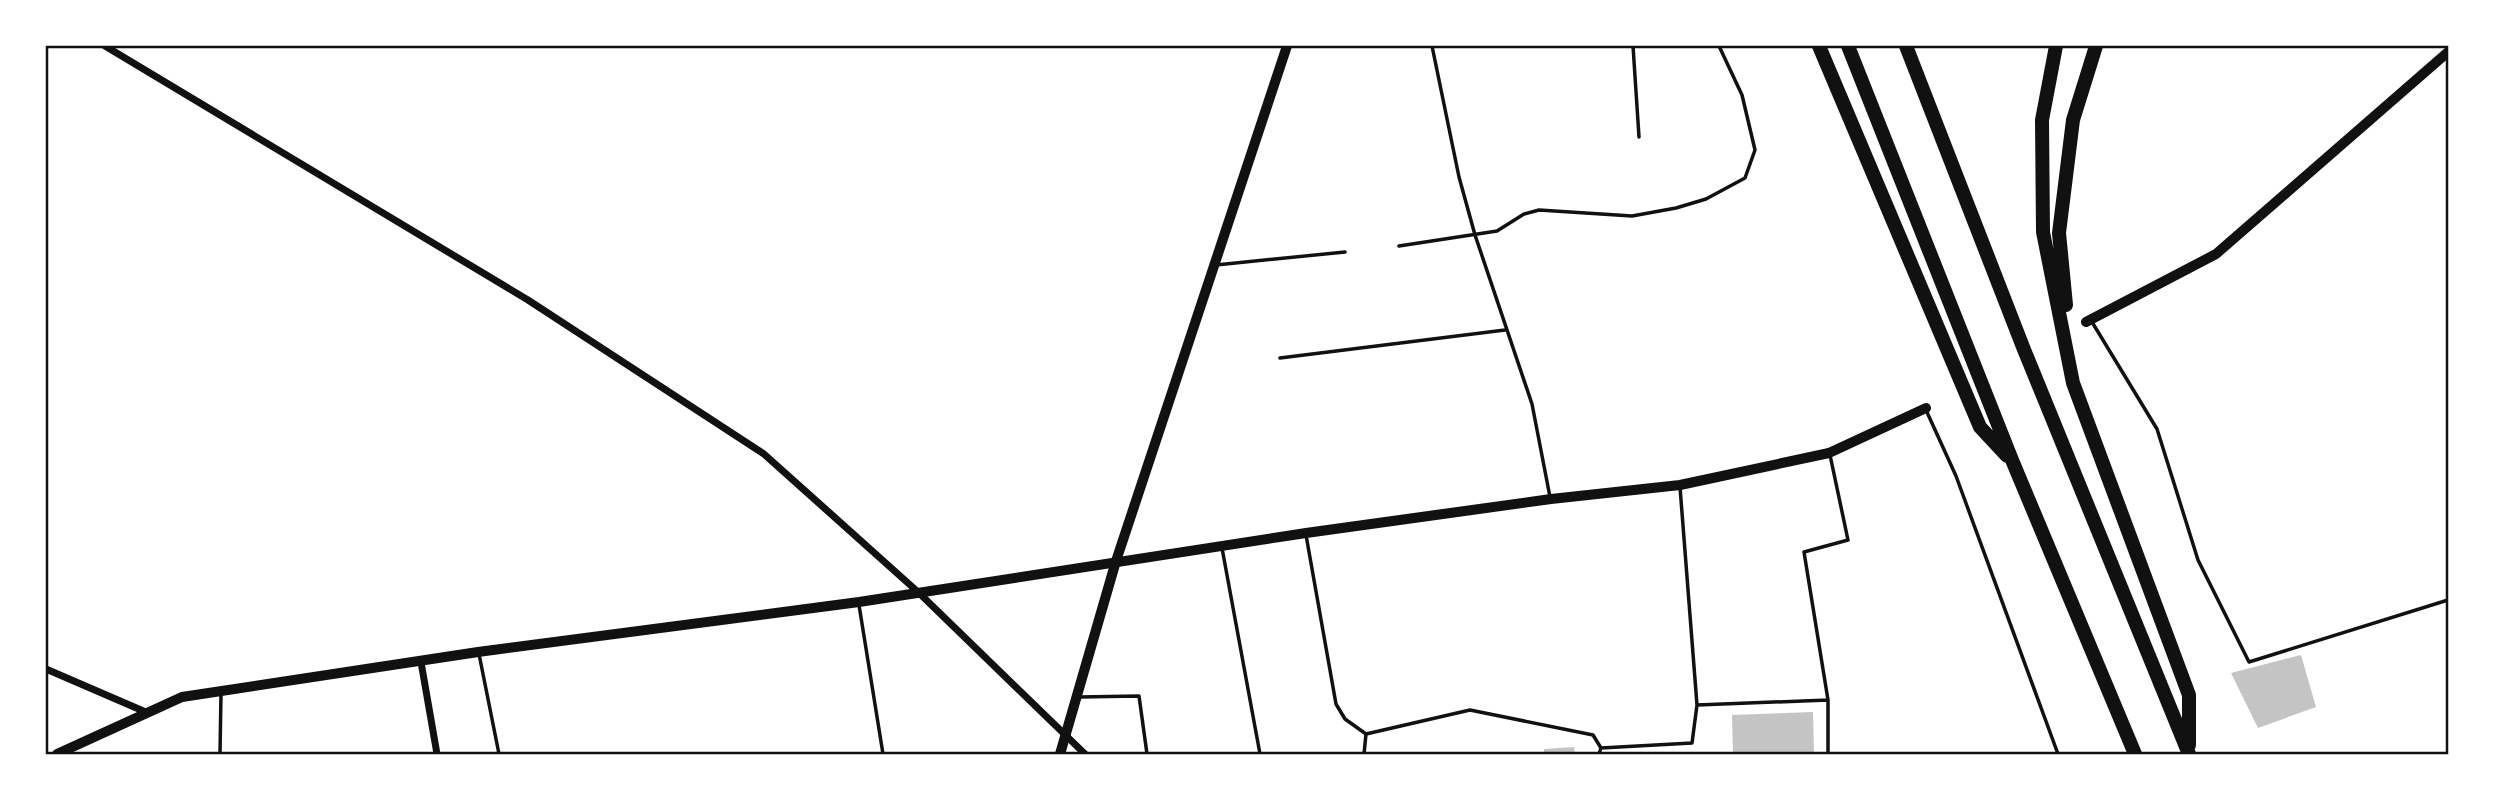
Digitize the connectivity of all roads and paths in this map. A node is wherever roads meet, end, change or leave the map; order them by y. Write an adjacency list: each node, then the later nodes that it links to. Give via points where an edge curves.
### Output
1 (105, 46): 29 (street, via 528,300 764,454)
2 (1287, 46): 16 (main road)
3 (1432, 46): 13 (lane)
4 (1633, 46): 12 (lane)
5 (1719, 46): 13 (lane, via 1742,95 1755,150 1745,178 1706,199 1676,208 1632,216 1539,209 1497,231)
6 (1819, 46): 23 (highway, via 1980,427)
7 (1848, 46): 23 (highway)
8 (1906, 46): 57 (highway)
9 (2056, 46): 20 (highway, via 2042,120 2043,232)
10 (2096, 46): 20 (highway, via 2073,120 2059,233)
11 (2448, 52): 17 (street, via 2216,254)
12 (1639, 137)
13 (1475, 235): 14 (lane); 18 (lane)
14 (1399, 246)
15 (1345, 251): 16 (lane)
16 (1214, 265): 28 (main road)
17 (2088, 321): 30 (lane, via 2157,429 2198,560 2249,662)
18 (1505, 330): 19 (lane); 25 (lane, via 1532,404)
19 (1280, 358)
20 (2073, 383): 57 (highway, via 2189,695)
21 (1926, 408): 22 (street); 55 (lane, via 1956,476)
22 (1829, 453): 24 (street); 37 (lane, via 1848,540 1804,552)
23 (2012, 460): 56 (highway)
24 (1679, 485): 25 (street); 38 (lane)
25 (1551, 499): 26 (street)
26 (1306, 533): 27 (street); 41 (lane, via 1336,704 1345,719)
27 (1222, 545): 28 (street); 51 (lane)
28 (1116, 561): 29 (street); 36 (main road)
29 (918, 592): 31 (street); 40 (street)
30 (2448, 600)
31 (859, 603): 32 (street); 47 (lane)
32 (478, 652): 33 (street); 46 (lane)
33 (421, 662): 35 (street); 45 (street)
34 (46, 669): 39 (street)
35 (221, 691): 39 (street, via 182,697); 44 (lane)
36 (1077, 697): 40 (main road); 50 (lane, via 1139,696)
37 (1828, 700): 38 (lane); 54 (lane)
38 (1697, 705): 42 (lane, via 1692,743)
39 (149, 713): 43 (street)
40 (1066, 734): 48 (main road); 49 (street)
41 (1366, 734): 42 (lane, via 1470,710 1593,735); 52 (lane)
42 (1601, 748): 53 (lane)
43 (57, 754)
44 (220, 754)
45 (437, 754)
46 (499, 754)
47 (883, 754)
48 (1060, 754)
49 (1085, 754)
50 (1147, 754)
51 (1261, 754)
52 (1364, 754)
53 (1599, 754)
54 (1828, 754)
55 (2058, 754)
56 (2135, 754)
57 (2189, 754)

